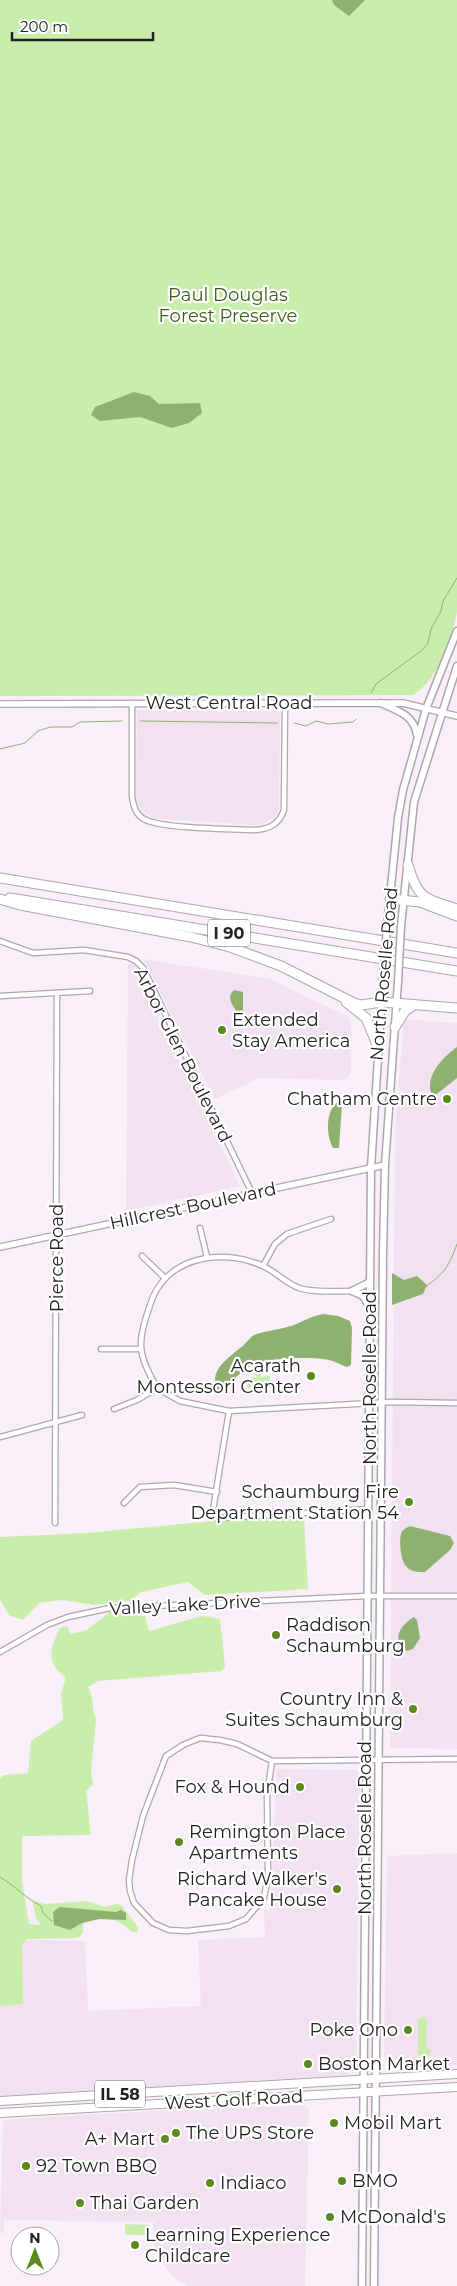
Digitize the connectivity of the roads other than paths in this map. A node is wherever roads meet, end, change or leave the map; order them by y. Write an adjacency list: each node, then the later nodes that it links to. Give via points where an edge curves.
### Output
1 (457, 631): 7 (main road, North Roselle Road)
2 (457, 666): 8 (main road, North Roselle Road)
3 (132, 703): 4 (street, West Central Road); 4 (street, via 132,796 140,817 158,824 255,830 275,824 284,810); 6 (street, West Central Road)
4 (285, 703): 5 (street, West Central Road)
5 (381, 703): 7 (street, West Central Road, via 403,703); 10 (main road, via 411,719)
6 (0, 704)
7 (426, 709): 8 (street, West Central Road); 10 (main road, North Roselle Road)
8 (443, 713): 9 (street, West Central Road); 11 (main road, North Roselle Road, via 415,796)
9 (457, 716)
10 (418, 738): 14 (main road, North Roselle Road, via 398,818)
11 (408, 866): 15 (main road, North Roselle Road); 16 (highway, via 419,893)
12 (0, 878): 19 (highway, I 90)
13 (0, 898): 20 (highway, I 90); 24 (highway, via 230,947 281,966)
14 (390, 899): 15 (highway); 25 (main road, North Roselle Road, bridge)
15 (404, 900): 17 (highway, via 420,902); 26 (main road, North Roselle Road, bridge)
16 (457, 909)
17 (457, 916)
18 (0, 941): 33 (street, Arbor Glen Boulevard, via 33,953 84,950 136,961 144,971)
19 (457, 953)
20 (457, 971)
21 (90, 991): 22 (street)
22 (58, 994): 23 (street); 36 (street, Pierce Road)
23 (0, 996)
24 (340, 997): 25 (highway, via 362,1005); 30 (highway, via 366,1018)
25 (381, 1002): 26 (highway); 30 (main road, North Roselle Road)
26 (396, 1003): 27 (highway); 29 (main road, North Roselle Road)
27 (414, 1005): 28 (highway); 29 (highway, via 405,1011)
28 (457, 1008)
29 (395, 1027): 31 (main road, North Roselle Road)
30 (378, 1047): 32 (main road, North Roselle Road)
31 (385, 1165): 32 (street, Hillcrest Boulevard); 49 (main road, North Roselle Road)
32 (371, 1168): 33 (street, Hillcrest Boulevard); 42 (main road, North Roselle Road)
33 (252, 1193): 36 (street, Hillcrest Boulevard)
34 (332, 1219): 40 (street, via 287,1234 275,1244)
35 (200, 1228): 39 (street)
36 (58, 1235): 37 (street, Hillcrest Boulevard); 54 (street, Pierce Road)
37 (0, 1247)
38 (142, 1256): 41 (street)
39 (207, 1257): 40 (street, via 227,1256); 41 (street, via 184,1265)
40 (263, 1266): 43 (street, via 304,1289)
41 (165, 1278): 46 (street, via 155,1290 140,1336)
42 (370, 1282): 43 (main road); 44 (main road, North Roselle Road)
43 (352, 1291): 44 (main road, via 363,1296)
44 (370, 1309): 48 (main road, North Roselle Road)
45 (101, 1349): 46 (street)
46 (141, 1350): 47 (street)
47 (157, 1388): 51 (street); 52 (street, via 180,1401)
48 (370, 1402): 49 (street); 52 (street); 58 (main road, North Roselle Road)
49 (383, 1402): 50 (street); 60 (main road, North Roselle Road)
50 (457, 1402)
51 (114, 1409)
52 (229, 1411): 56 (street)
53 (82, 1415): 54 (street)
54 (56, 1422): 55 (street); 59 (street, Pierce Road)
55 (0, 1437)
56 (217, 1492): 57 (street, via 174,1485 140,1487); 58 (street, via 212,1516 220,1518)
57 (124, 1503)
58 (369, 1509): 61 (main road, North Roselle Road)
59 (55, 1523)
60 (380, 1595): 61 (street, Valley Lake Drive); 62 (street, Valley Lake Drive); 67 (main road, North Roselle Road)
61 (367, 1596): 63 (street, Valley Lake Drive, via 92,1610 47,1625); 66 (main road, North Roselle Road)
62 (457, 1596)
63 (0, 1652)
64 (457, 1759): 67 (street)
65 (272, 1761): 65 (street, via 237,1744 200,1738 166,1756 143,1816 129,1880 134,1903 153,1923 169,1930 187,1931 230,1926 246,1919 264,1898 268,1875 267,1796); 66 (street)
66 (365, 1761): 67 (street); 70 (main road, North Roselle Road)
67 (378, 1761): 69 (main road, North Roselle Road)
68 (457, 2074): 69 (main road, IL 58)
69 (377, 2079): 70 (main road, West Golf Road / IL 58); 72 (main road, North Roselle Road)
70 (363, 2080): 73 (main road, North Roselle Road); 74 (main road, West Golf Road / IL 58)
71 (457, 2088): 72 (main road, IL 58)
72 (377, 2092): 73 (main road, West Golf Road / IL 58); 77 (main road, North Roselle Road)
73 (363, 2093): 75 (main road, West Golf Road / IL 58); 76 (main road, North Roselle Road)
74 (0, 2101)
75 (0, 2113)
76 (362, 2286)
77 (374, 2286)

